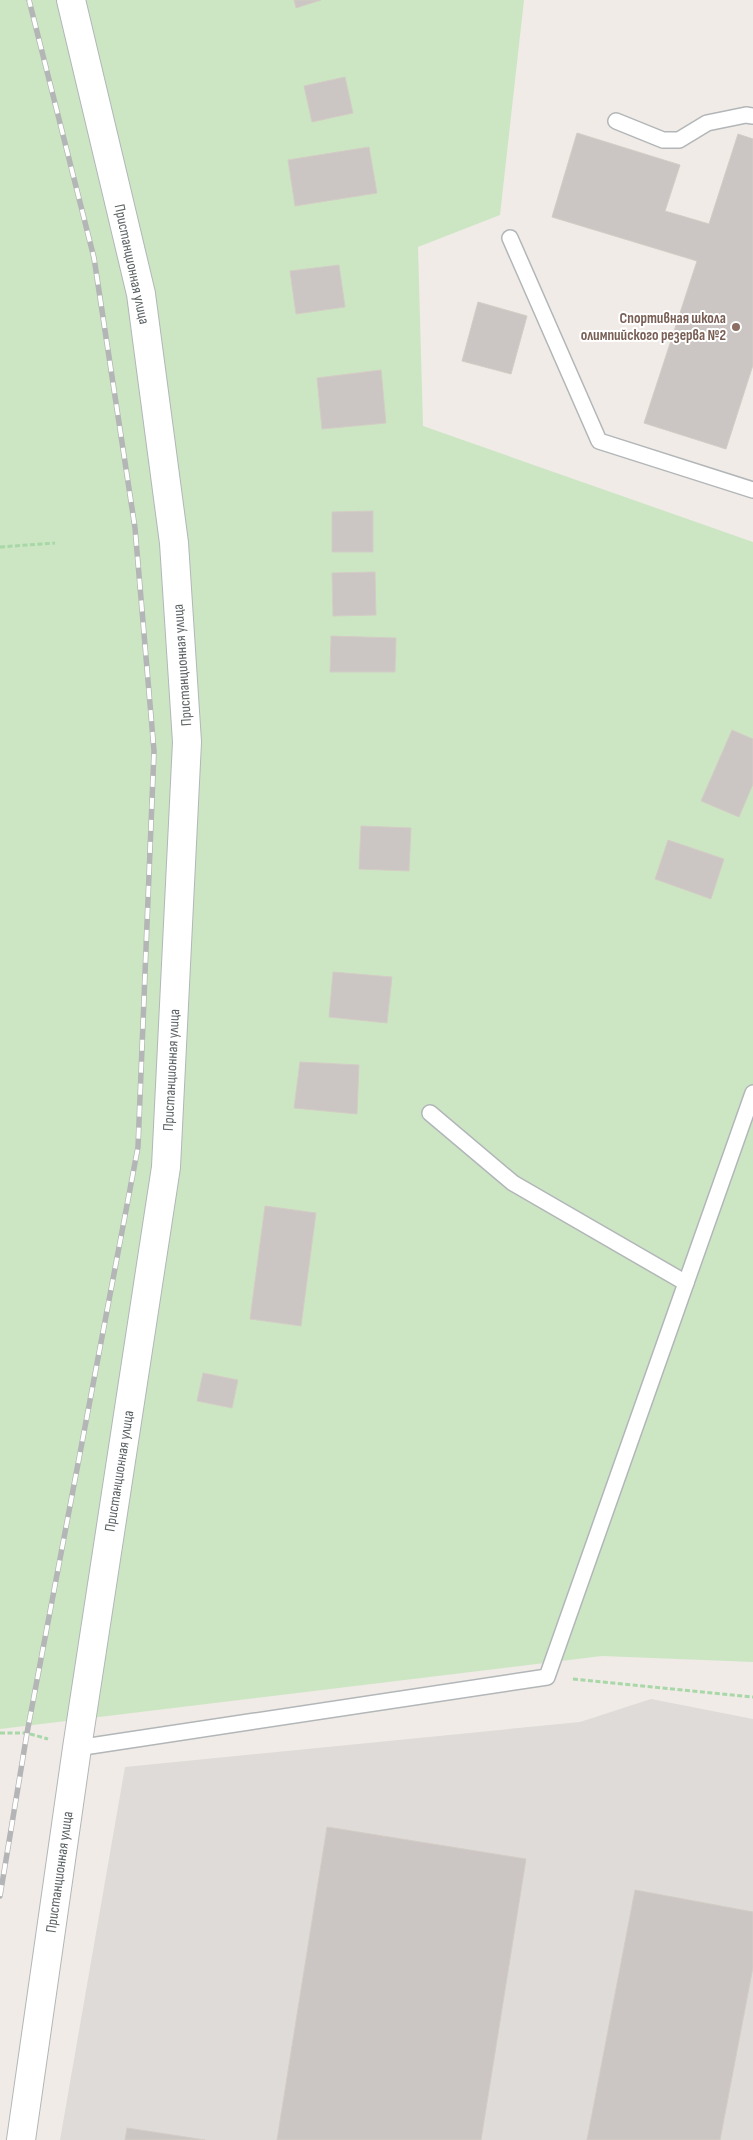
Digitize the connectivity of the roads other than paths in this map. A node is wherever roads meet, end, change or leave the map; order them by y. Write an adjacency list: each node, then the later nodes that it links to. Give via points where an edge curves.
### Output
1 (71, 0): 9 (street, Пристанционная улица, via 141,294 174,543 187,742 166,1167)
2 (753, 116): 3 (lane, via 706,123 679,140 663,140)
3 (616, 121)
4 (510, 238): 5 (lane, via 599,441)
5 (753, 490)
6 (753, 1092): 8 (lane)
7 (430, 1113): 8 (lane, via 513,1183)
8 (686, 1283): 9 (lane, via 547,1676)
9 (77, 1748): 10 (street, Пристанционная улица)
10 (20, 2140)

